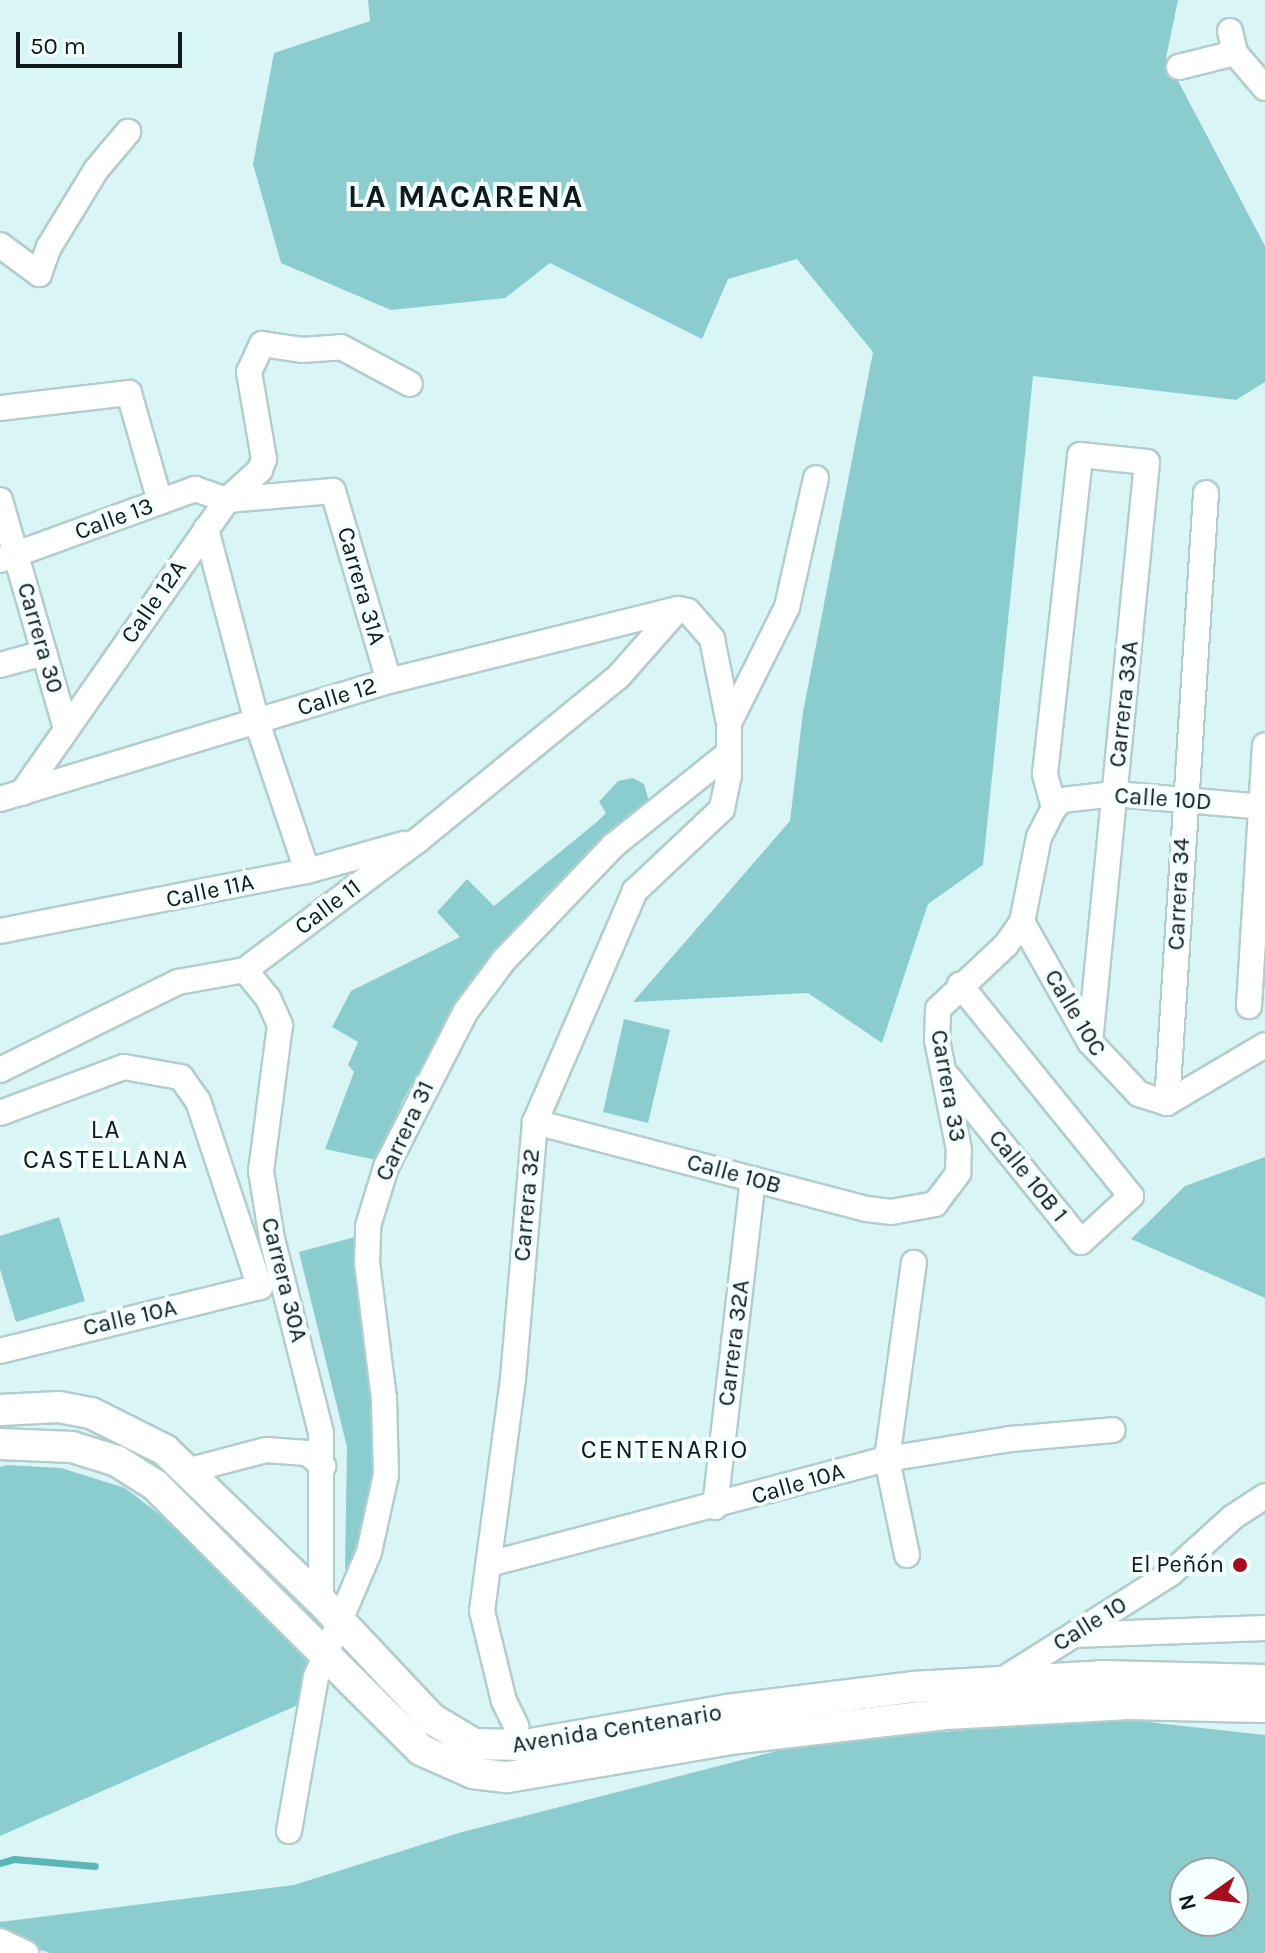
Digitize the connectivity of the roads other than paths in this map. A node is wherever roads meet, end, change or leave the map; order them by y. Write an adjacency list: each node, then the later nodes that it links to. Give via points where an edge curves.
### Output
1 (1179, 67): 2 (street, via 1232,42)
2 (1265, 88)
3 (128, 132): 4 (street, via 88,183 39,274)
4 (0, 245)
5 (410, 384): 10 (street, via 341,347 302,350 262,344 249,372 264,459 260,470)
6 (0, 408): 11 (street, via 129,393)
7 (816, 478): 22 (street, via 787,607)
8 (1206, 493): 26 (street, Carrera 34)
9 (0, 500): 13 (street, Carrera 30)
10 (227, 500): 11 (street, Calle 13, via 195,489); 12 (street, Calle 12A); 19 (street, Carrera 31A, via 333,491)
11 (160, 502): 13 (street, Calle 13)
12 (206, 529): 20 (street); 21 (street, Calle 12A)
13 (8, 558): 16 (street, Carrera 30)
14 (678, 609): 15 (street, Calle 12); 18 (street, Calle 11); 22 (street, via 688,611 712,639)
15 (616, 625): 18 (street, via 626,655); 19 (street, Calle 12)
16 (44, 653): 17 (street); 21 (street, Carrera 30)
17 (0, 665)
18 (619, 676): 29 (street, Calle 11)
19 (389, 681): 20 (street, Calle 12)
20 (257, 722): 25 (street, Calle 12); 30 (street)
21 (66, 729): 25 (street, Calle 12A)
22 (729, 738): 42 (street, Carrera 32, via 722,809 635,891); 57 (street, Carrera 31, via 614,845 504,960 466,1011 386,1167 368,1226 367,1263 384,1399 386,1475 369,1552)
23 (1265, 745): 28 (street)
24 (1115, 794): 26 (street, Calle 10D); 27 (street, Calle 10D); 27 (street, Carrera 33A, via 1147,462 1080,455 1045,774); 36 (street, Carrera 33A)
25 (11, 796)
26 (1185, 798): 28 (street, Calle 10D); 40 (street, Carrera 34)
27 (1058, 804): 31 (street, Carrera 33, via 1039,837)
28 (1263, 807): 35 (street)
29 (418, 840): 30 (street, Calle 11A); 33 (street, Calle 11)
30 (307, 871): 32 (street, Calle 11A)
31 (1022, 922): 34 (street, Carrera 33, via 1006,945); 36 (street, Calle 10C)
32 (0, 931)
33 (245, 970): 38 (street, Calle 11, via 178,982); 51 (street, Carrera 30A, via 268,998 280,1025 261,1171 272,1239 316,1406)
34 (960, 985): 39 (street, Carrera 33, via 938,1009); 39 (street, Calle 10B 1, via 1131,1196 1081,1242)
35 (1249, 1006)
36 (1090, 1042): 40 (street, Calle 10C, via 1139,1094)
37 (1265, 1045): 40 (street)
38 (0, 1070)
39 (944, 1072): 44 (street, Carrera 33, via 957,1134 958,1173)
40 (1167, 1103)
41 (0, 1113): 46 (street, Calle 10A, via 124,1067 181,1077 198,1101 260,1287)
42 (535, 1122): 43 (street, Calle 10B); 56 (street, Carrera 32, via 513,1379)
43 (753, 1179): 44 (street, Calle 10B, via 867,1209 903,1211); 54 (street, Carrera 32A)
44 (935, 1204)
45 (914, 1263): 50 (street)
46 (0, 1351)
47 (0, 1410): 52 (main road, Avenida Centenario, via 59,1407 91,1413 130,1429)
48 (1113, 1430): 50 (street, Calle 10A, via 1011,1439)
49 (0, 1444): 60 (main road, Avenida Centenario, via 72,1447 130,1469 155,1485)
50 (887, 1459): 54 (street, Calle 10A); 55 (street)
51 (323, 1466): 52 (street, via 307,1453 279,1450); 57 (street, Carrera 30A)
52 (190, 1470): 57 (main road, Avenida Centenario)
53 (1265, 1496): 59 (street, Calle 10, via 1233,1517 1170,1574)
54 (715, 1507): 56 (street, Calle 10A)
55 (907, 1555)
56 (489, 1564): 66 (street, Carrera 32, via 482,1611 504,1701)
57 (330, 1610): 60 (street, Carrera 30A); 65 (main road, Avenida Centenario)
58 (1265, 1628): 59 (street)
59 (1070, 1635): 61 (street, Calle 10)
60 (325, 1651): 67 (main road, Avenida Centenario); 68 (street, Carrera 30A)
61 (1001, 1680): 62 (main road, Avenida Centenario, via 1173,1675); 64 (street, Calle 10); 65 (main road, Avenida Centenario, via 818,1697 495,1748 474,1744)
62 (1265, 1680)
63 (1265, 1707): 64 (main road, Avenida Centenario, via 1129,1704)
64 (946, 1714): 67 (main road, Avenida Centenario, via 730,1739 508,1777 473,1773)
65 (442, 1726): 67 (main road)
66 (516, 1726)
67 (421, 1750)
68 (289, 1831)
69 (0, 1941): 70 (street)
70 (26, 1953)

